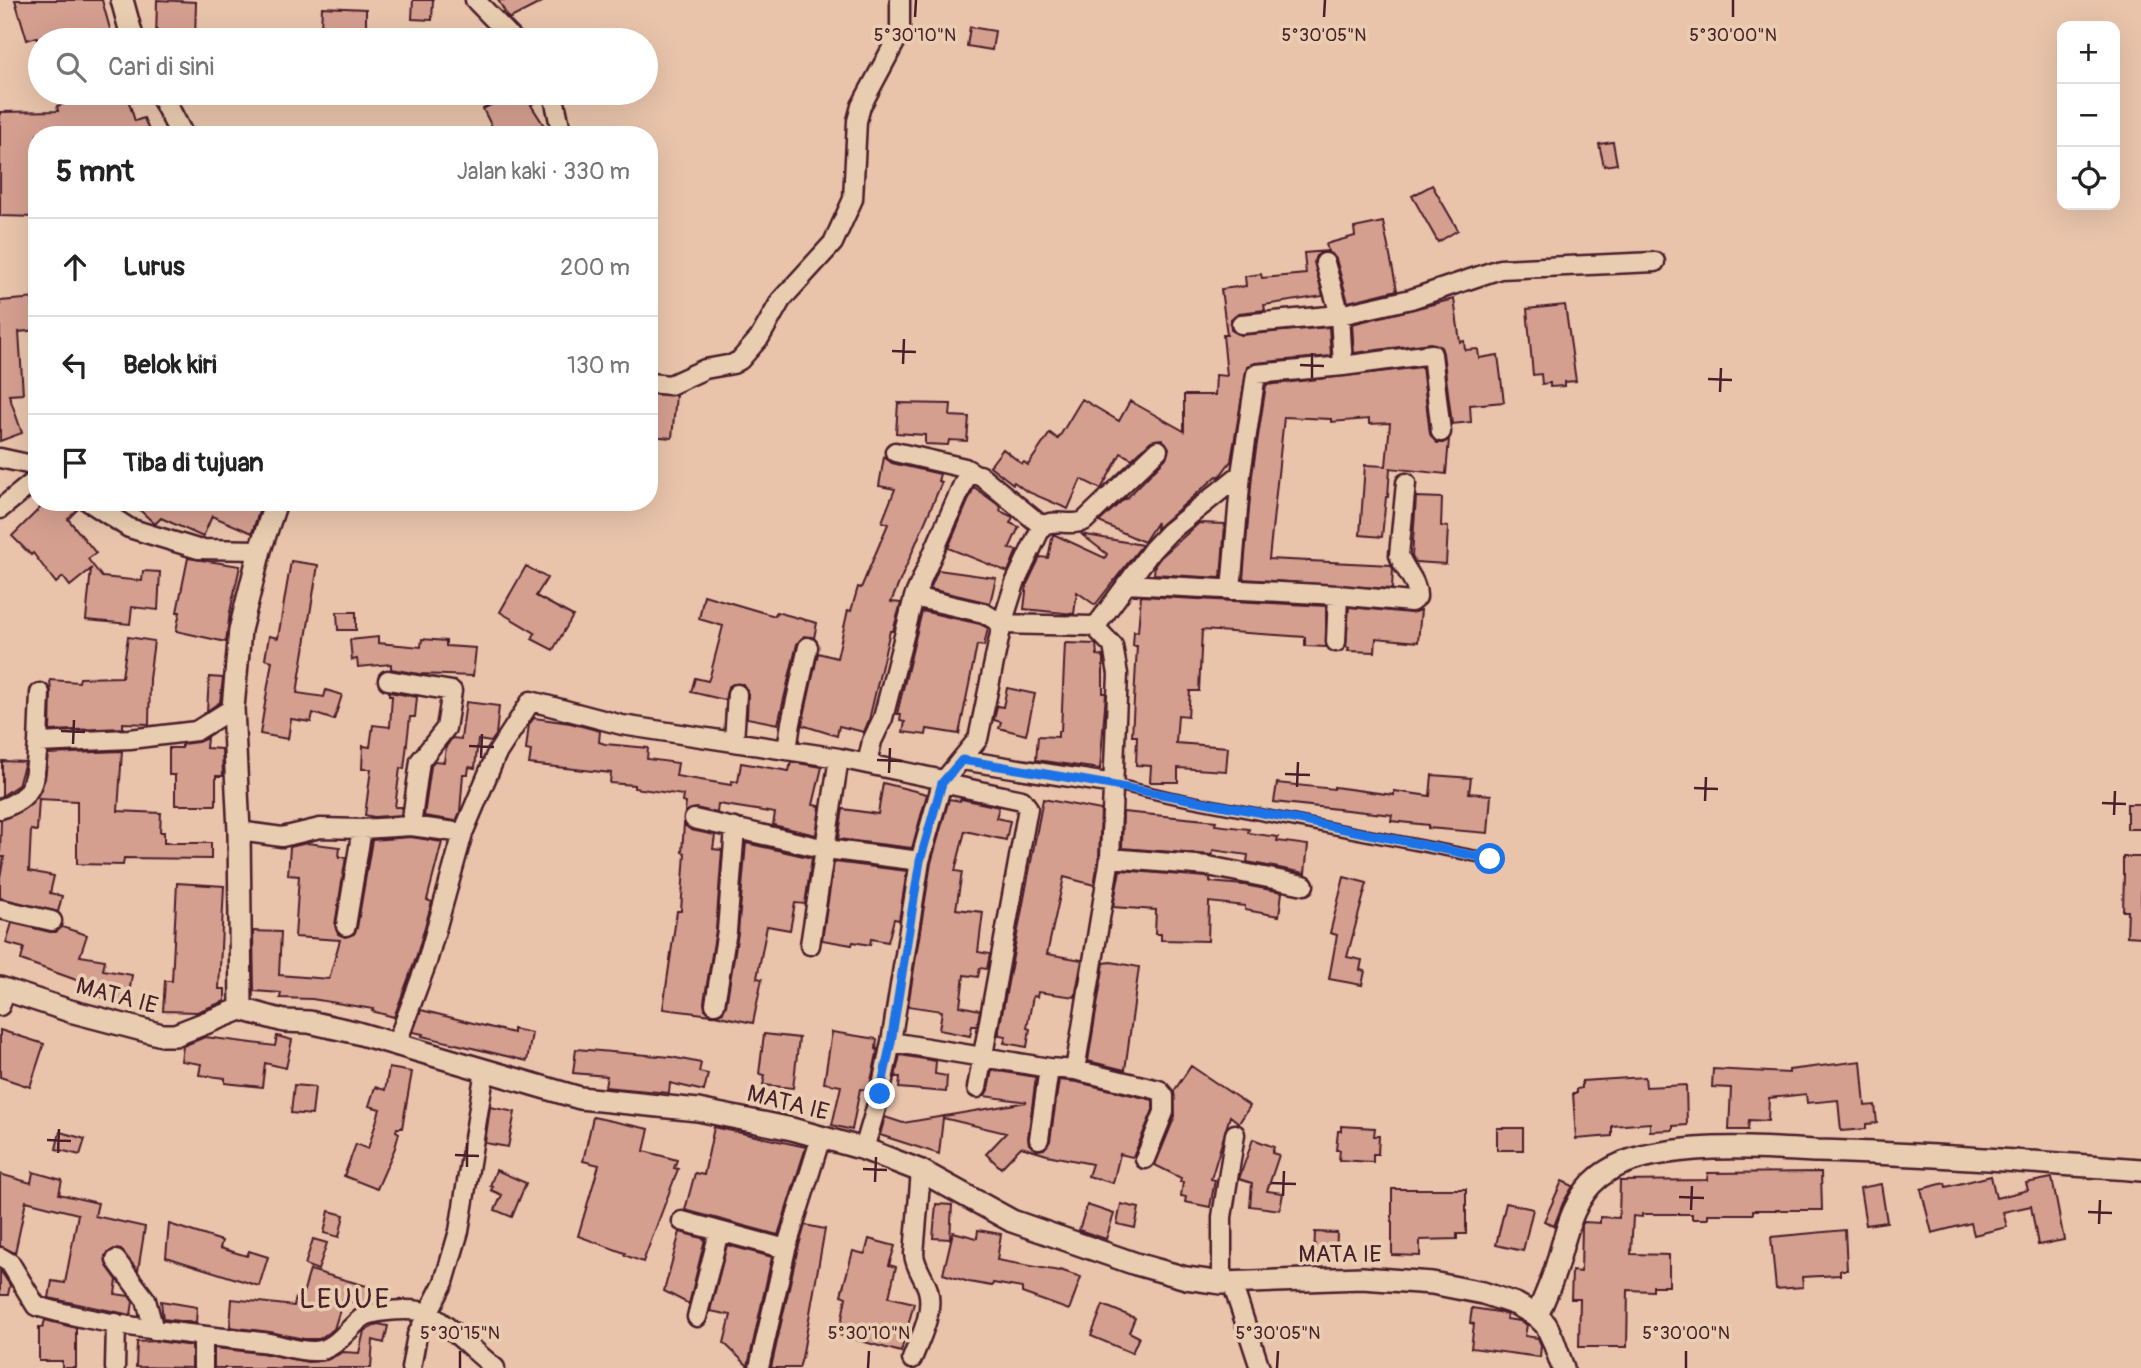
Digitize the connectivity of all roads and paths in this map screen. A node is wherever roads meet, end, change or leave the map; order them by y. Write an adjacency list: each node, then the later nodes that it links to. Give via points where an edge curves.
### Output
1 (122, 0): 4 (street)
2 (475, 0): 5 (street)
3 (900, 0): 15 (street, via 900,33 861,106 853,199 833,243 781,300 760,337 740,360 670,385)
4 (130, 28)
5 (502, 28)
6 (166, 105): 8 (street)
7 (556, 105): 9 (street)
8 (177, 126)
9 (560, 126)
10 (1656, 262): 12 (street, via 1500,269 1411,299)
11 (1325, 263): 12 (street)
12 (1340, 315): 13 (street); 14 (street)
13 (1241, 324)
14 (1343, 366): 16 (street, via 1432,354); 22 (street, via 1255,375)
15 (658, 384)
16 (1441, 432)
17 (1158, 450): 28 (street, via 1084,520)
18 (895, 452): 21 (street)
19 (0, 458): 20 (street)
20 (28, 463)
21 (975, 474): 28 (street); 33 (street, via 967,475)
22 (1241, 474): 30 (street, via 1169,532); 31 (street)
23 (1406, 483): 32 (street, via 1399,555 1417,597 1407,602)
24 (28, 486): 25 (street)
25 (0, 509)
26 (100, 511): 29 (street, via 129,528 198,549)
27 (273, 511): 29 (street)
28 (1042, 526): 34 (street)
29 (260, 550): 41 (street, via 240,630)
30 (1126, 584): 31 (street); 35 (street)
31 (1231, 590): 32 (street)
32 (1338, 595): 36 (street)
33 (914, 597): 34 (street, via 984,613); 46 (street, via 883,718)
34 (1002, 624): 35 (street); 47 (street, via 978,739)
35 (1094, 626): 48 (street, via 1113,646 1125,674)
36 (1336, 642)
37 (808, 647): 44 (street)
38 (388, 680): 51 (street, via 452,691 446,728 420,761)
39 (40, 693): 43 (street)
40 (737, 694): 42 (street)
41 (233, 708): 43 (street, via 196,731); 54 (street)
42 (734, 740): 44 (street); 55 (street, via 622,725 531,701 496,755)
43 (38, 743): 49 (street, via 33,785 15,803)
44 (788, 748): 45 (street)
45 (839, 758): 46 (street); 56 (street)
46 (867, 761): 47 (street)
47 (949, 774): 48 (street); 59 (street); 70 (street, via 1022,800 1028,808)
48 (1114, 795): 57 (street); 58 (lane, via 1169,797)
49 (0, 809)
50 (694, 819): 52 (street)
51 (411, 826): 53 (street); 55 (street)
52 (735, 828): 56 (street); 66 (street, via 727,931)
53 (362, 829): 54 (street, via 320,828 282,837); 63 (street)
54 (239, 831): 67 (street)
55 (463, 833): 69 (street, via 427,962)
56 (826, 849): 59 (street); 64 (street)
57 (1110, 858): 60 (street, via 1217,867); 73 (street)
58 (1490, 859)
59 (920, 861): 68 (street)
60 (1304, 885)
61 (0, 909): 62 (street)
62 (52, 921)
63 (346, 926)
64 (810, 945)
65 (2, 995): 67 (street, MATA IE, via 162,1035 175,1035)
66 (715, 1004)
67 (241, 1009): 69 (street, MATA IE)
68 (891, 1042): 70 (street); 78 (street)
69 (396, 1045): 72 (street, MATA IE)
70 (982, 1058): 71 (street); 74 (street)
71 (1049, 1068): 73 (street); 77 (street)
72 (485, 1070): 76 (street, MATA IE, via 580,1098 698,1110); 88 (street, via 459,1231 444,1282)
73 (1075, 1070): 79 (street, via 1149,1087 1164,1096 1164,1112)
74 (976, 1088)
75 (1235, 1134): 87 (street, via 1222,1217)
76 (821, 1137): 78 (street, MATA IE); 84 (street)
77 (1039, 1139)
78 (863, 1149): 81 (street, MATA IE)
79 (1145, 1159)
80 (2141, 1170): 89 (street, via 1889,1153 1725,1148 1637,1159 1600,1176 1580,1200)
81 (921, 1171): 87 (street, MATA IE, via 1012,1221 1136,1264); 94 (street, via 914,1254 927,1288 929,1313)
82 (682, 1221): 83 (street)
83 (719, 1232): 84 (street); 90 (street)
84 (786, 1249): 100 (street)
85 (0, 1257): 91 (street, via 10,1263 36,1306)
86 (116, 1260): 92 (street, via 146,1300)
87 (1227, 1283): 89 (street, MATA IE, via 1338,1278 1432,1283 1499,1297); 101 (street)
88 (427, 1312): 95 (street, via 368,1315); 98 (street); 99 (street)
89 (1537, 1316): 102 (street, via 1546,1325)
90 (697, 1317)
91 (116, 1323): 92 (street); 96 (street)
92 (154, 1330): 93 (street)
93 (203, 1336): 95 (street, via 267,1343); 97 (street)
94 (912, 1359)
95 (315, 1360)
96 (115, 1368)
97 (203, 1368)
98 (411, 1368)
99 (495, 1368)
100 (759, 1368)
101 (1260, 1368)
102 (1563, 1368)

